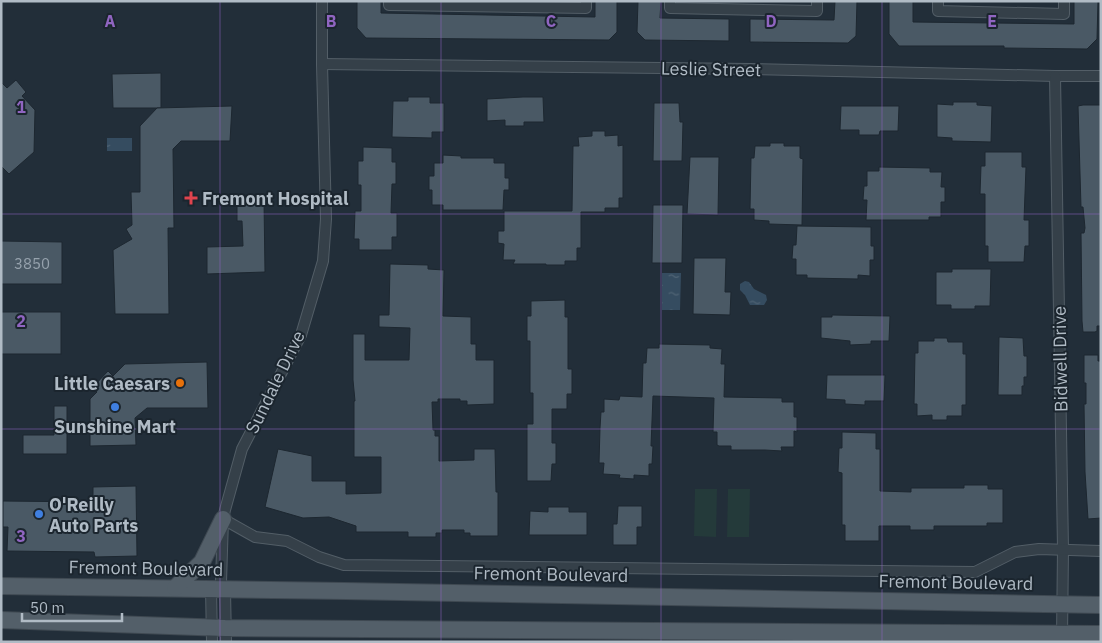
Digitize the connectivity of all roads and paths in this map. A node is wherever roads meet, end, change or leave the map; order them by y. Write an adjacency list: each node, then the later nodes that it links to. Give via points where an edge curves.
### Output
1 (322, 1): 8 (street, Sundale Drive)
2 (389, 1): 3 (street, via 389,5 586,8)
3 (586, 1)
4 (670, 1): 5 (street, via 670,8 816,11)
5 (817, 1)
6 (938, 1): 7 (street, via 938,11 1064,14)
7 (1064, 1)
8 (322, 64): 9 (street, Leslie Street); 11 (street, Sundale Drive, via 326,219 323,261 301,335 242,449)
9 (1055, 76): 10 (street, Leslie Street); 12 (street, Bidwell Drive)
10 (1101, 76)
11 (223, 519): 12 (street, Fremont Boulevard, via 255,537 287,541 344,565 975,572 1015,552); 15 (street, Sundale Drive); 16 (main road, via 202,562)
12 (1063, 549): 13 (street, Fremont Boulevard); 17 (street, Bidwell Drive)
13 (1101, 551)
14 (1, 586): 16 (main road, Fremont Boulevard)
15 (219, 587): 16 (main road, Fremont Boulevard); 17 (main road, Fremont Boulevard); 21 (street, Sundale Drive)
16 (175, 588)
17 (1062, 604): 18 (main road, Fremont Boulevard); 22 (street, Bidwell Drive)
18 (1101, 605)
19 (1, 620): 21 (main road)
20 (1101, 634): 22 (main road)
21 (219, 635): 22 (main road)
22 (1062, 637)

